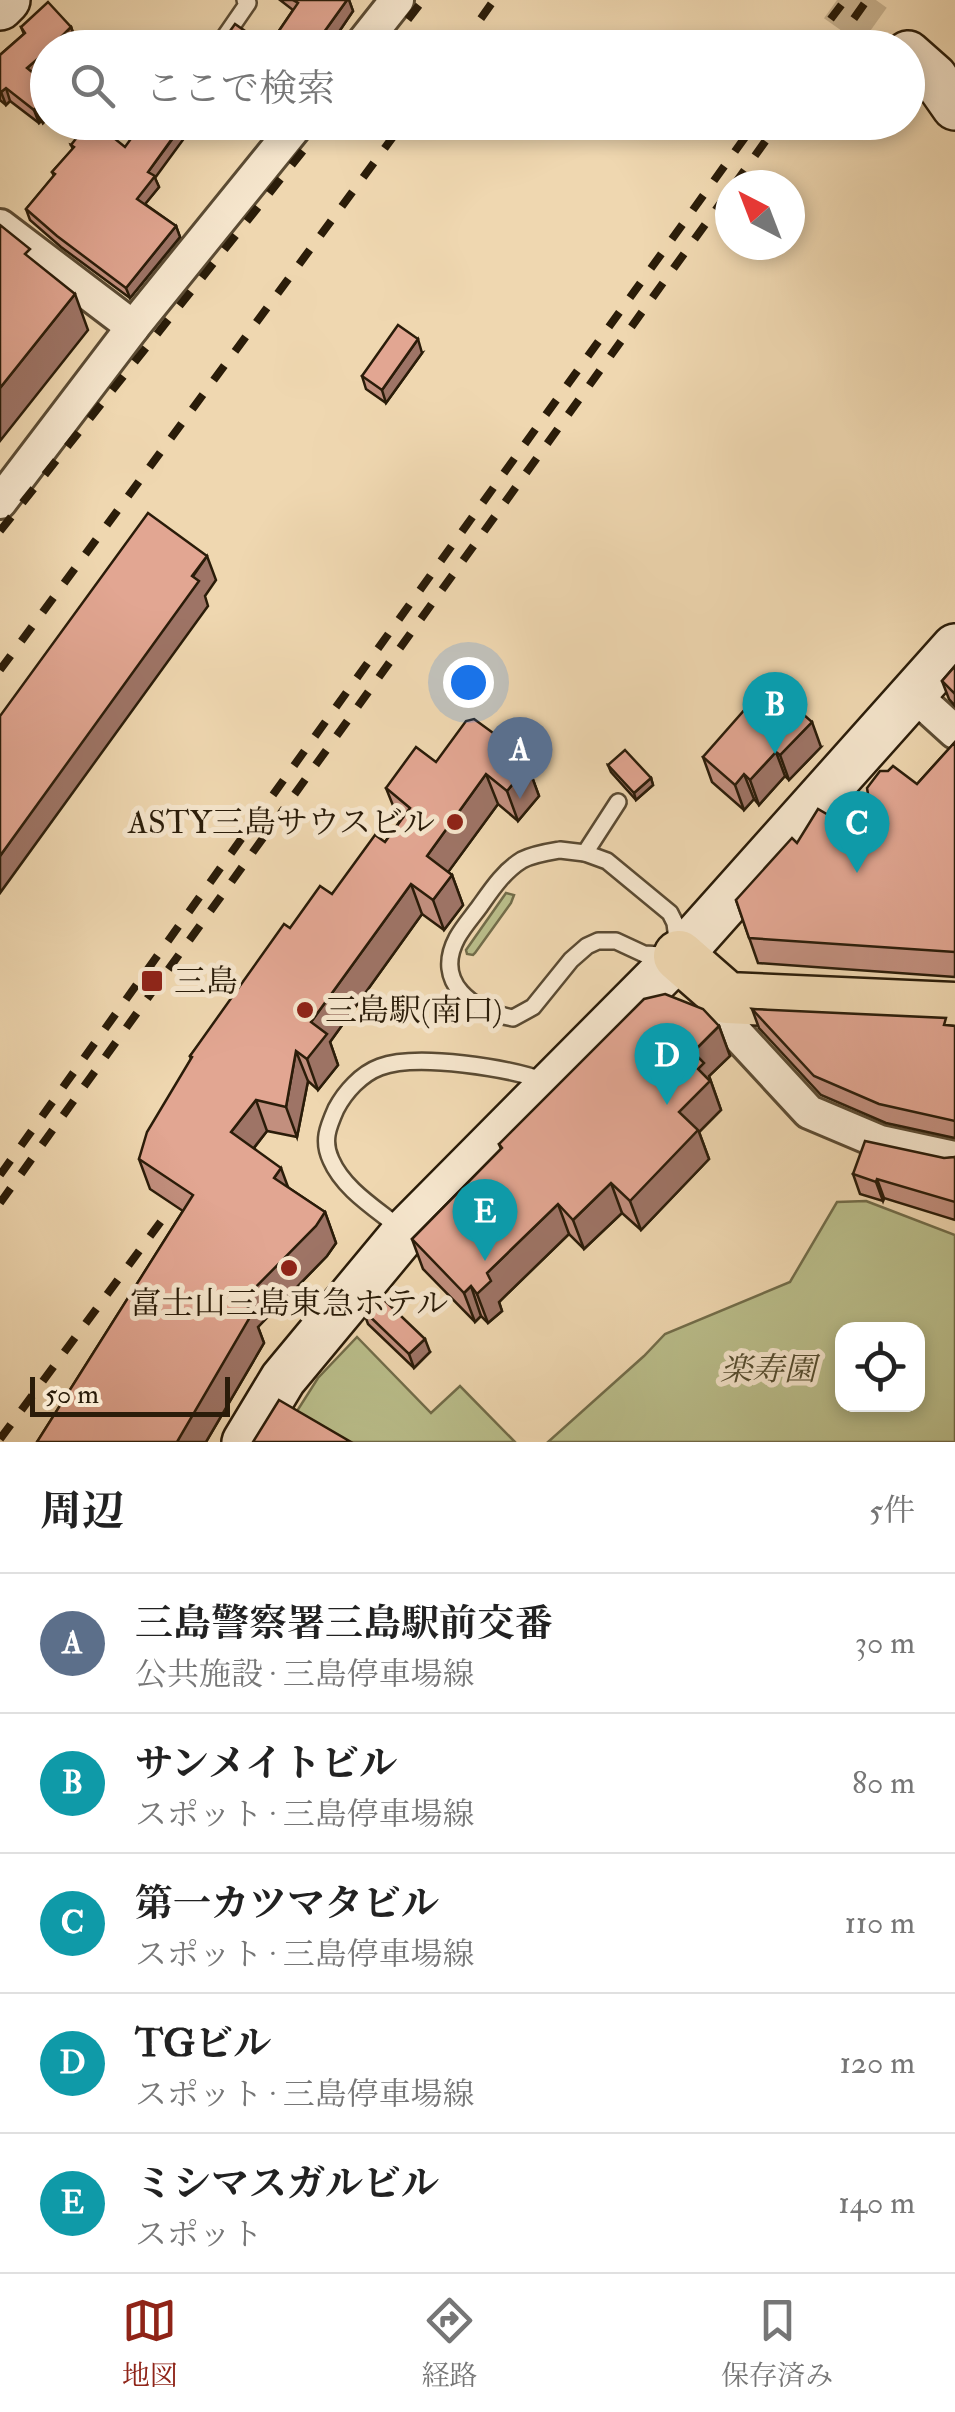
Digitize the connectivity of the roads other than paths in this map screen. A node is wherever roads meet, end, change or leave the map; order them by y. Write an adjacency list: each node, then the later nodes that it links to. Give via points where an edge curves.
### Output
1 (7, 0): 4 (street)
2 (245, 0): 5 (lane)
3 (398, 0): 6 (street)
4 (0, 8)
5 (229, 30)
6 (374, 30)
7 (925, 69): 8 (street)
8 (955, 108)
9 (276, 140): 11 (street)
10 (0, 226): 11 (street)
11 (133, 327): 12 (street)
12 (0, 502)
13 (955, 647): 14 (street)
14 (912, 693): 15 (street); 18 (street)
15 (955, 732)
16 (618, 802): 17 (lane)
17 (585, 853): 18 (lane, via 607,861 670,913); 18 (lane, via 543,852 500,878 455,940 448,967 456,988 483,1009 513,1018 534,1007 571,960 598,940)
18 (679, 956): 19 (main road); 21 (street)
19 (727, 998): 20 (main road); 22 (street, via 724,1020 809,1112 880,1142)
20 (955, 1008)
21 (554, 1084): 23 (street); 23 (lane, via 460,1064 414,1062 376,1068 358,1080 340,1101 325,1142 347,1184)
22 (955, 1158)
23 (405, 1232): 24 (street, via 283,1379)
24 (245, 1442)

